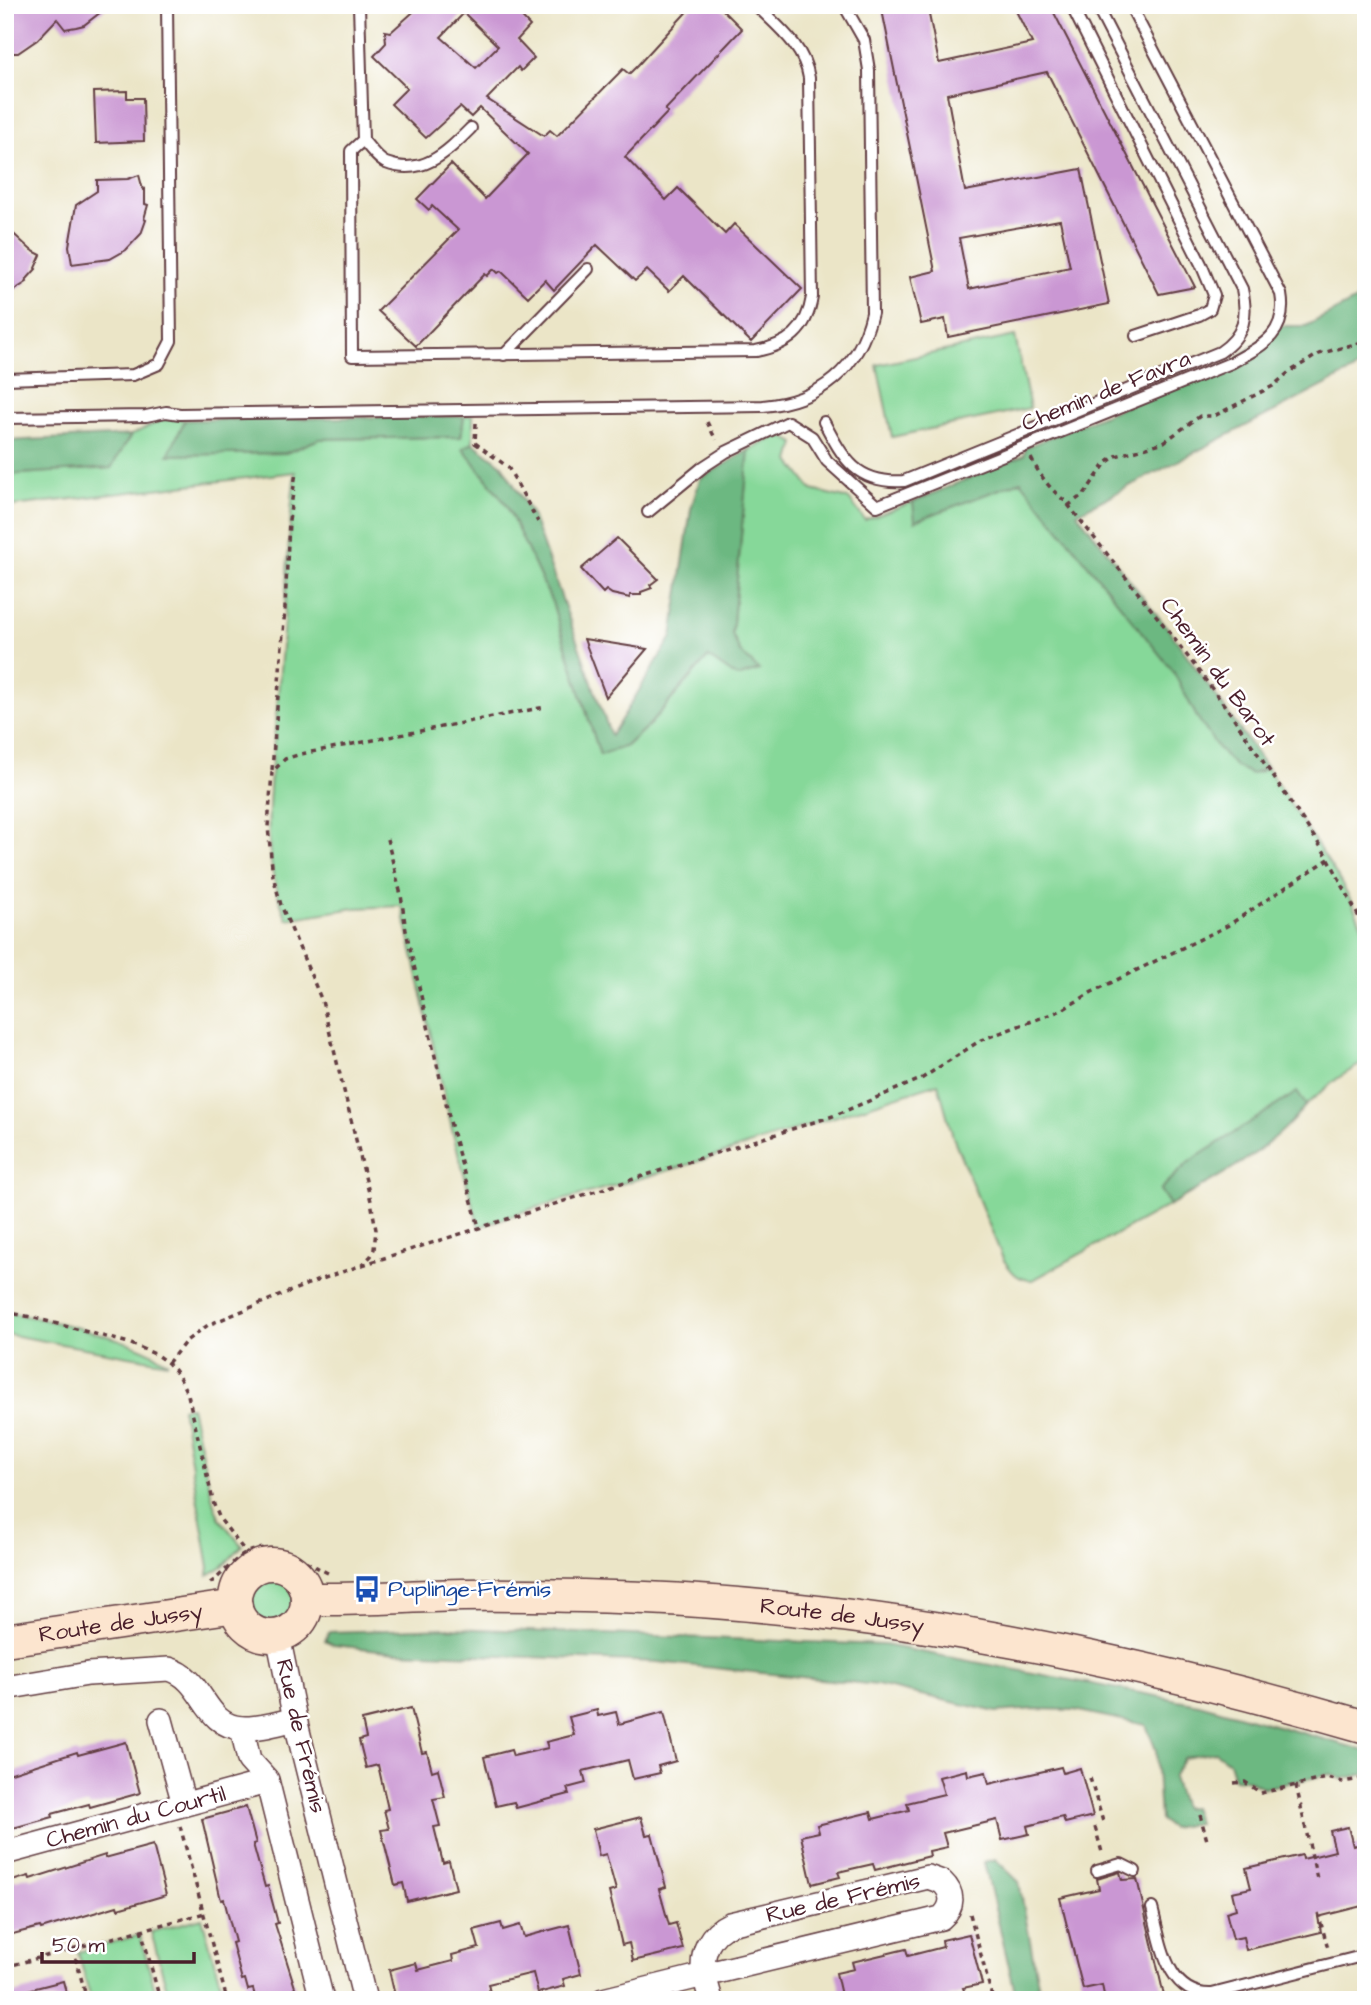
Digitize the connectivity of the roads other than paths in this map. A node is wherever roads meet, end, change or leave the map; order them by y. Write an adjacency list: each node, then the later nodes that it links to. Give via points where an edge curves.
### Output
1 (167, 5): 13 (lane, via 171,341 159,364 134,375)
2 (359, 5): 9 (lane)
3 (756, 5): 12 (lane, via 796,45 809,78 811,297 810,312 801,326 788,341 756,351)
4 (844, 5): 14 (lane, via 864,40 869,69 872,313 863,343 850,363 811,394 763,406)
5 (1071, 5): 11 (lane, via 1214,295 1210,309 1199,315)
6 (1096, 5): 15 (lane, via 1242,289 1245,317 1232,344 904,481 883,482 863,474 846,460)
7 (1130, 5): 16 (lane, Chemin de Favra, via 1276,281 1283,304 1272,337 1231,363 877,506 827,461 812,437 788,422 723,454)
8 (471, 128): 9 (lane, via 441,158 415,167 384,163)
9 (363, 140): 12 (lane, via 351,151 352,356)
10 (588, 269): 12 (lane)
11 (1136, 336)
12 (504, 355)
13 (5, 379)
14 (5, 418)
15 (824, 422)
16 (648, 512)
17 (307, 1599): 18 (main road, via 300,1580 290,1570 271,1564 257,1567 240,1583); 19 (main road, via 299,1624); 24 (main road, Route de Jussy, via 551,1595 831,1614 1103,1659)
18 (236, 1606): 19 (main road, via 251,1630); 20 (main road, Route de Jussy)
19 (278, 1636): 22 (street, Rue de Frémis)
20 (5, 1640)
21 (5, 1688): 25 (street, via 88,1674 169,1669 192,1682 217,1718)
22 (296, 1719): 25 (street); 35 (street, Rue de Frémis)
23 (161, 1720): 27 (street)
24 (1366, 1727)
25 (242, 1728): 26 (street, Rue de Frémis, via 249,1760)
26 (267, 1782): 27 (street, Chemin du Courtil); 34 (street, Rue de Frémis)
27 (180, 1805): 28 (street, Chemin du Courtil)
28 (5, 1853)
29 (1101, 1870): 30 (lane, via 1121,1864)
30 (1135, 1871)
31 (1152, 1908): 32 (lane, via 1169,1967 1181,1983 1198,1992 1212,1994)
32 (1366, 1955)
33 (704, 1975): 33 (street, Rue de Frémis, via 936,1920 948,1911 951,1896 942,1882 928,1877 730,1924 716,1933 706,1949); 36 (street, Rue de Frémis); 37 (street, Rue de Frémis)
34 (322, 2000)
35 (365, 2000)
36 (603, 2000)
37 (710, 2000)

